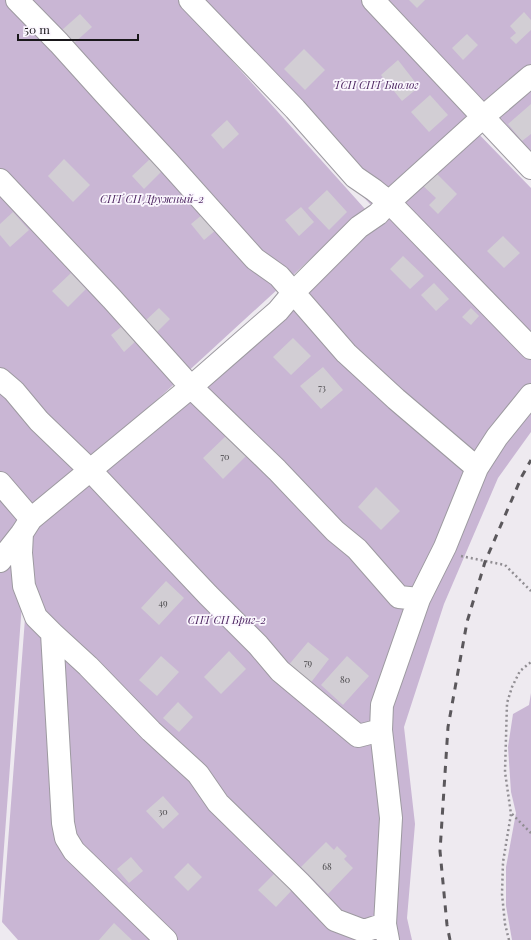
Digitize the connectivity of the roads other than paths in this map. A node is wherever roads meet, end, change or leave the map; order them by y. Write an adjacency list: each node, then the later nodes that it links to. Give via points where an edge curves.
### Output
1 (17, 0): 9 (street, via 255,259 279,276)
2 (190, 0): 8 (street, via 295,109 355,177)
3 (373, 0): 5 (street)
4 (531, 76): 5 (street)
5 (483, 117): 6 (street); 8 (street)
6 (531, 168)
7 (0, 180): 12 (street)
8 (389, 202): 9 (street, via 378,214 359,227); 10 (street)
9 (293, 293): 12 (street, via 278,311); 14 (street, via 346,353 396,400)
10 (531, 348)
11 (0, 379): 15 (street)
12 (191, 387): 15 (street); 19 (street, via 277,470 335,531 357,549 399,597)
13 (531, 395): 14 (street, via 497,437)
14 (477, 468): 19 (street)
15 (90, 470): 17 (street); 21 (street, via 280,671 358,736)
16 (0, 484): 17 (street)
17 (26, 526): 18 (street); 20 (street, via 21,553 24,586 36,617)
18 (0, 560)
19 (419, 600): 21 (street, via 382,705)
20 (52, 633): 22 (street, via 198,774 218,803 335,920 364,931); 23 (street, via 66,838 74,851)
21 (381, 730): 22 (street, via 391,818)
22 (386, 932)
23 (166, 940)

